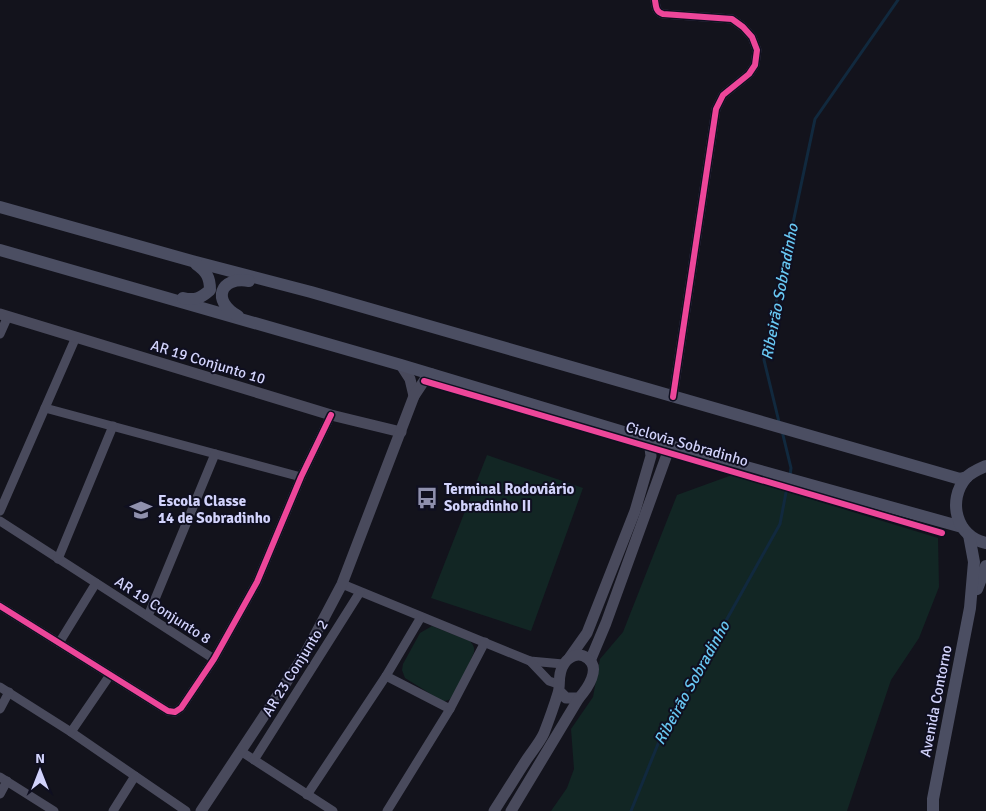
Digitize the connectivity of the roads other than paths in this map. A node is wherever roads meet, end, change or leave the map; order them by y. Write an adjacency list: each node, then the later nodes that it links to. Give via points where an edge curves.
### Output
1 (655, 0): 14 (street, via 656,9 663,14 732,19 752,37 757,50 755,65 749,74 723,95 716,109)
2 (0, 207): 4 (main road)
3 (0, 250): 5 (main road)
4 (192, 261): 5 (main road, via 205,270 210,280 210,290 201,298 190,300); 6 (main road)
5 (120, 285): 8 (main road)
6 (311, 292): 8 (main road, via 238,279 226,286 222,301 228,311); 14 (main road)
7 (4, 315): 9 (street); 10 (street, AR 19 Conjunto 10)
8 (250, 323): 11 (main road)
9 (0, 334)
10 (76, 337): 15 (street); 16 (street, AR 19 Conjunto 10)
11 (401, 365): 12 (main road); 13 (street, via 410,379)
12 (432, 374): 13 (street); 19 (main road)
13 (414, 396): 18 (street)
14 (673, 396): 24 (main road, via 960,479)
15 (45, 408): 17 (street); 26 (street)
16 (331, 415): 18 (street, AR 19 Conjunto 10); 25 (street)
17 (113, 426): 21 (street); 30 (street)
18 (401, 432): 33 (street)
19 (649, 440): 20 (main road); 42 (street, via 651,456 635,511 587,633)
20 (670, 446): 28 (main road); 44 (street)
21 (215, 454): 25 (street); 37 (street)
22 (986, 459): 24 (main road)
23 (986, 466): 24 (main road)
24 (970, 474): 28 (main road, Avenida Contorno, via 960,486 956,501 957,517)
25 (301, 477): 41 (street, via 257,582)
26 (0, 511)
27 (0, 521): 30 (street, AR 19 Conjunto 8)
28 (966, 531): 29 (main road); 36 (main road, Avenida Contorno, via 974,562)
29 (986, 543)
30 (58, 559): 32 (street, AR 19 Conjunto 8)
31 (986, 566): 36 (main road, Avenida Contorno)
32 (96, 583): 37 (street, AR 19 Conjunto 8); 40 (street)
33 (342, 584): 34 (street); 54 (street, via 305,654)
34 (360, 592): 38 (street); 55 (street, AR 23 Conjunto 2)
35 (0, 606): 40 (street)
36 (970, 608): 60 (main road, Avenida Contorno)
37 (148, 616): 41 (street, AR 19 Conjunto 8)
38 (422, 618): 39 (street); 46 (street)
39 (485, 642): 43 (street); 52 (street)
40 (59, 643): 45 (street)
41 (214, 659): 45 (street, via 175,712 168,712)
42 (567, 660): 43 (street); 44 (street, via 579,655); 48 (street, via 560,673)
43 (530, 661): 48 (street)
44 (590, 661): 50 (street, via 592,679)
45 (110, 675): 53 (street)
46 (386, 676): 52 (street); 59 (street)
47 (0, 687): 49 (street)
48 (558, 688): 50 (street, via 566,698); 67 (street, via 543,733)
49 (9, 692): 51 (street); 53 (street)
50 (579, 698): 68 (street)
51 (0, 709)
52 (450, 709): 66 (street)
53 (71, 732): 56 (street)
54 (242, 752): 55 (street); 64 (street)
55 (254, 760): 59 (street)
56 (134, 776): 62 (street); 63 (street)
57 (4, 779): 58 (street); 61 (street)
58 (0, 794)
59 (307, 795): 65 (street)
60 (931, 807)
61 (54, 811)
62 (113, 811)
63 (186, 811)
64 (201, 811)
65 (333, 811)
66 (387, 811)
67 (494, 811)
68 (511, 811)

